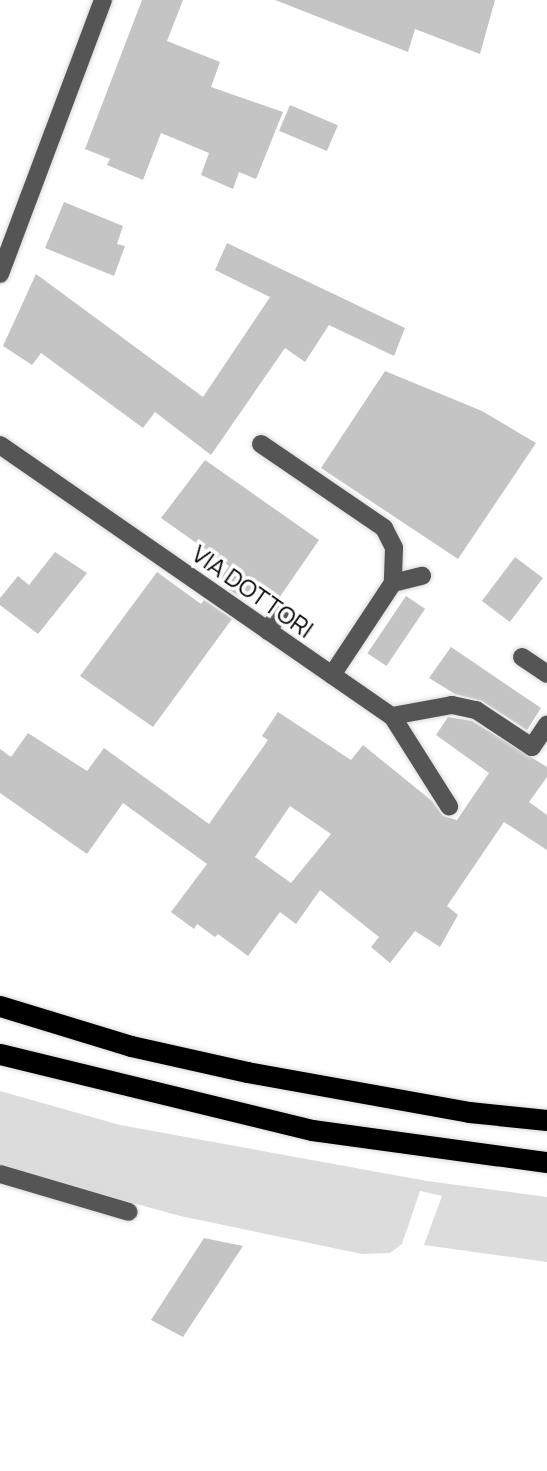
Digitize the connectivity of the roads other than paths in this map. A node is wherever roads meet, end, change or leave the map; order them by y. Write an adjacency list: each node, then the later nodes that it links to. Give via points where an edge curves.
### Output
1 (103, 0): 2 (street)
2 (0, 274)
3 (261, 444): 6 (street, via 384,528 394,548)
4 (0, 445): 8 (street, VIA DOTTORI)
5 (422, 576): 6 (street)
6 (394, 583): 11 (street)
7 (281, 612): 8 (street)
8 (268, 631): 11 (street, VIA DOTTORI)
9 (522, 657): 10 (street)
10 (547, 674)
11 (332, 675): 12 (street, VIA DOTTORI)
12 (392, 716): 13 (street, via 452,705 476,710 532,747); 14 (street, VIA DOTTORI)
13 (547, 725)
14 (449, 806)
15 (0, 1006): 17 (highway, via 131,1046 247,1072 469,1112)
16 (0, 1054): 18 (highway, via 312,1130)
17 (547, 1120)
18 (547, 1162)
19 (0, 1174): 20 (street)
20 (129, 1212)

